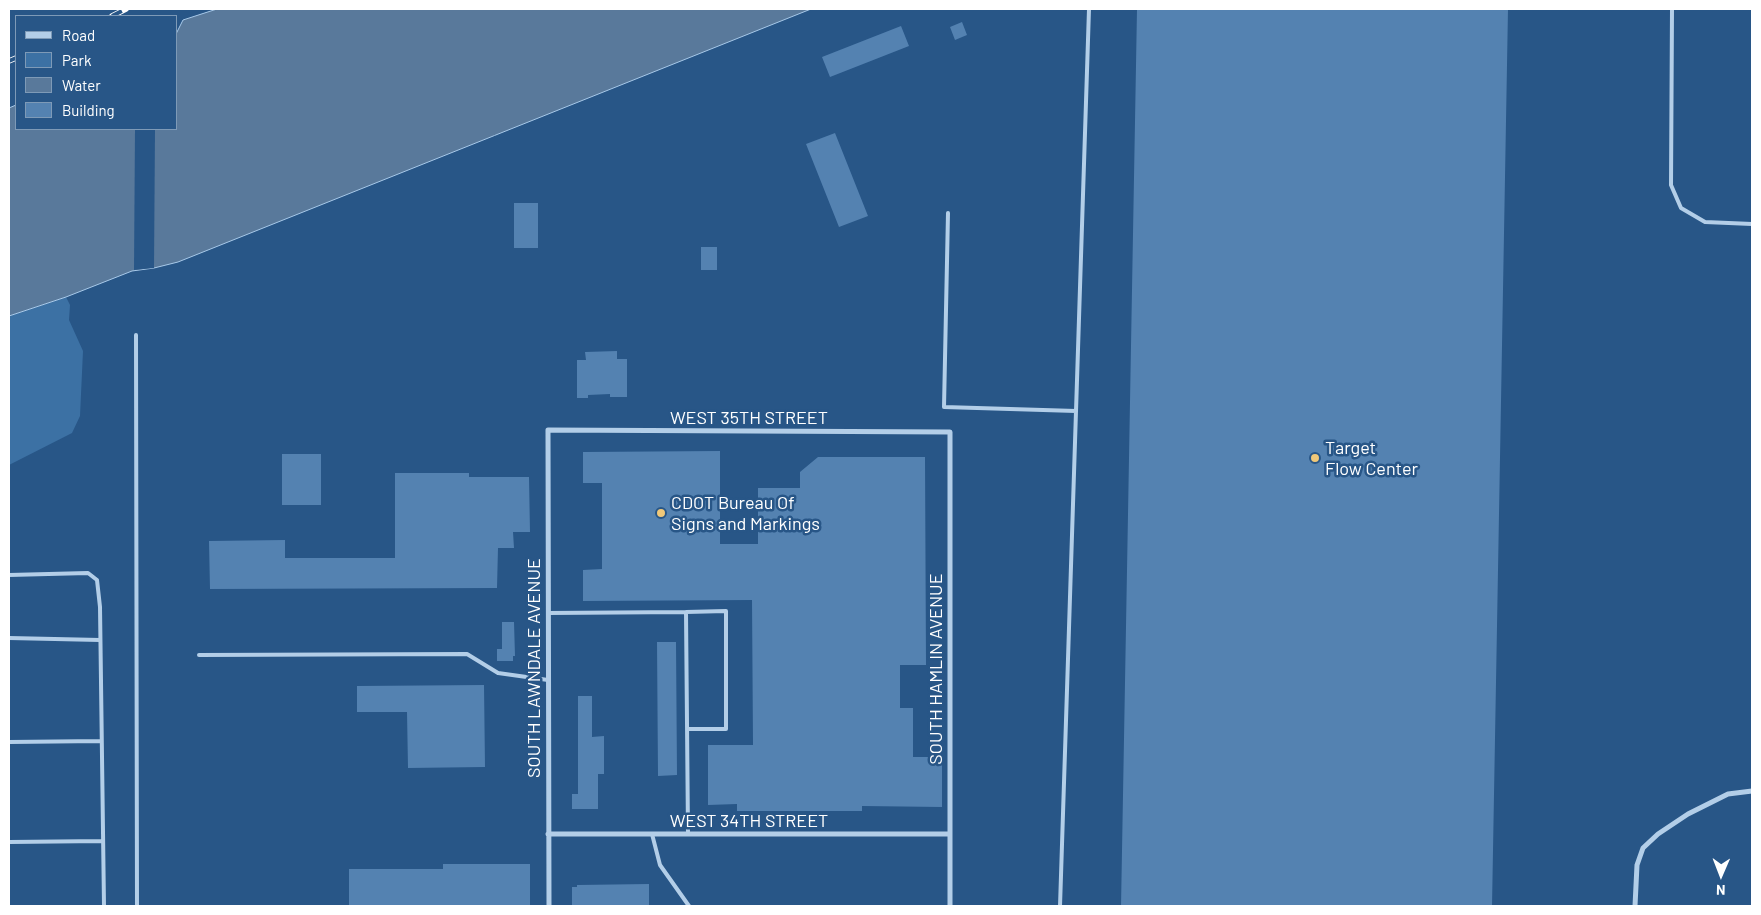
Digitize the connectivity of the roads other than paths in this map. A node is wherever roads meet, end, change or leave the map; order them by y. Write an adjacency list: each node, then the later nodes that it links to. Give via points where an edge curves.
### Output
1 (1089, 9): 6 (lane)
2 (1672, 9): 4 (lane, via 1671,185 1681,208 1705,222)
3 (948, 213): 6 (lane, via 944,407)
4 (1752, 224)
5 (136, 334): 27 (lane)
6 (1076, 411): 31 (lane)
7 (548, 430): 8 (street, WEST 35TH STREET); 11 (street, SOUTH LAWNDALE AVENUE)
8 (950, 432): 23 (street, SOUTH HAMLIN AVENUE)
9 (9, 575): 13 (lane, via 88,573 97,580)
10 (686, 612): 11 (lane); 16 (lane); 16 (lane, via 726,611 726,729)
11 (548, 613): 15 (street, SOUTH LAWNDALE AVENUE)
12 (9, 638): 13 (lane)
13 (100, 640): 17 (lane)
14 (199, 655): 15 (lane, via 467,654 498,673)
15 (548, 680): 20 (street, SOUTH LAWNDALE AVENUE)
16 (687, 729): 22 (lane)
17 (102, 741): 18 (lane); 24 (lane)
18 (9, 742)
19 (1752, 791): 32 (street, via 1728,794 1688,814 1643,848 1637,865)
20 (548, 834): 21 (street, WEST 34TH STREET); 28 (street, SOUTH LAWNDALE AVENUE)
21 (652, 834): 22 (street, WEST 34TH STREET); 29 (lane, via 660,865)
22 (688, 834): 23 (street, WEST 34TH STREET)
23 (950, 834): 30 (street, SOUTH HAMLIN AVENUE)
24 (103, 841): 25 (lane); 26 (lane)
25 (9, 842)
26 (104, 906)
27 (136, 906)
28 (548, 906)
29 (689, 906)
30 (950, 906)
31 (1060, 906)
32 (1635, 906)

